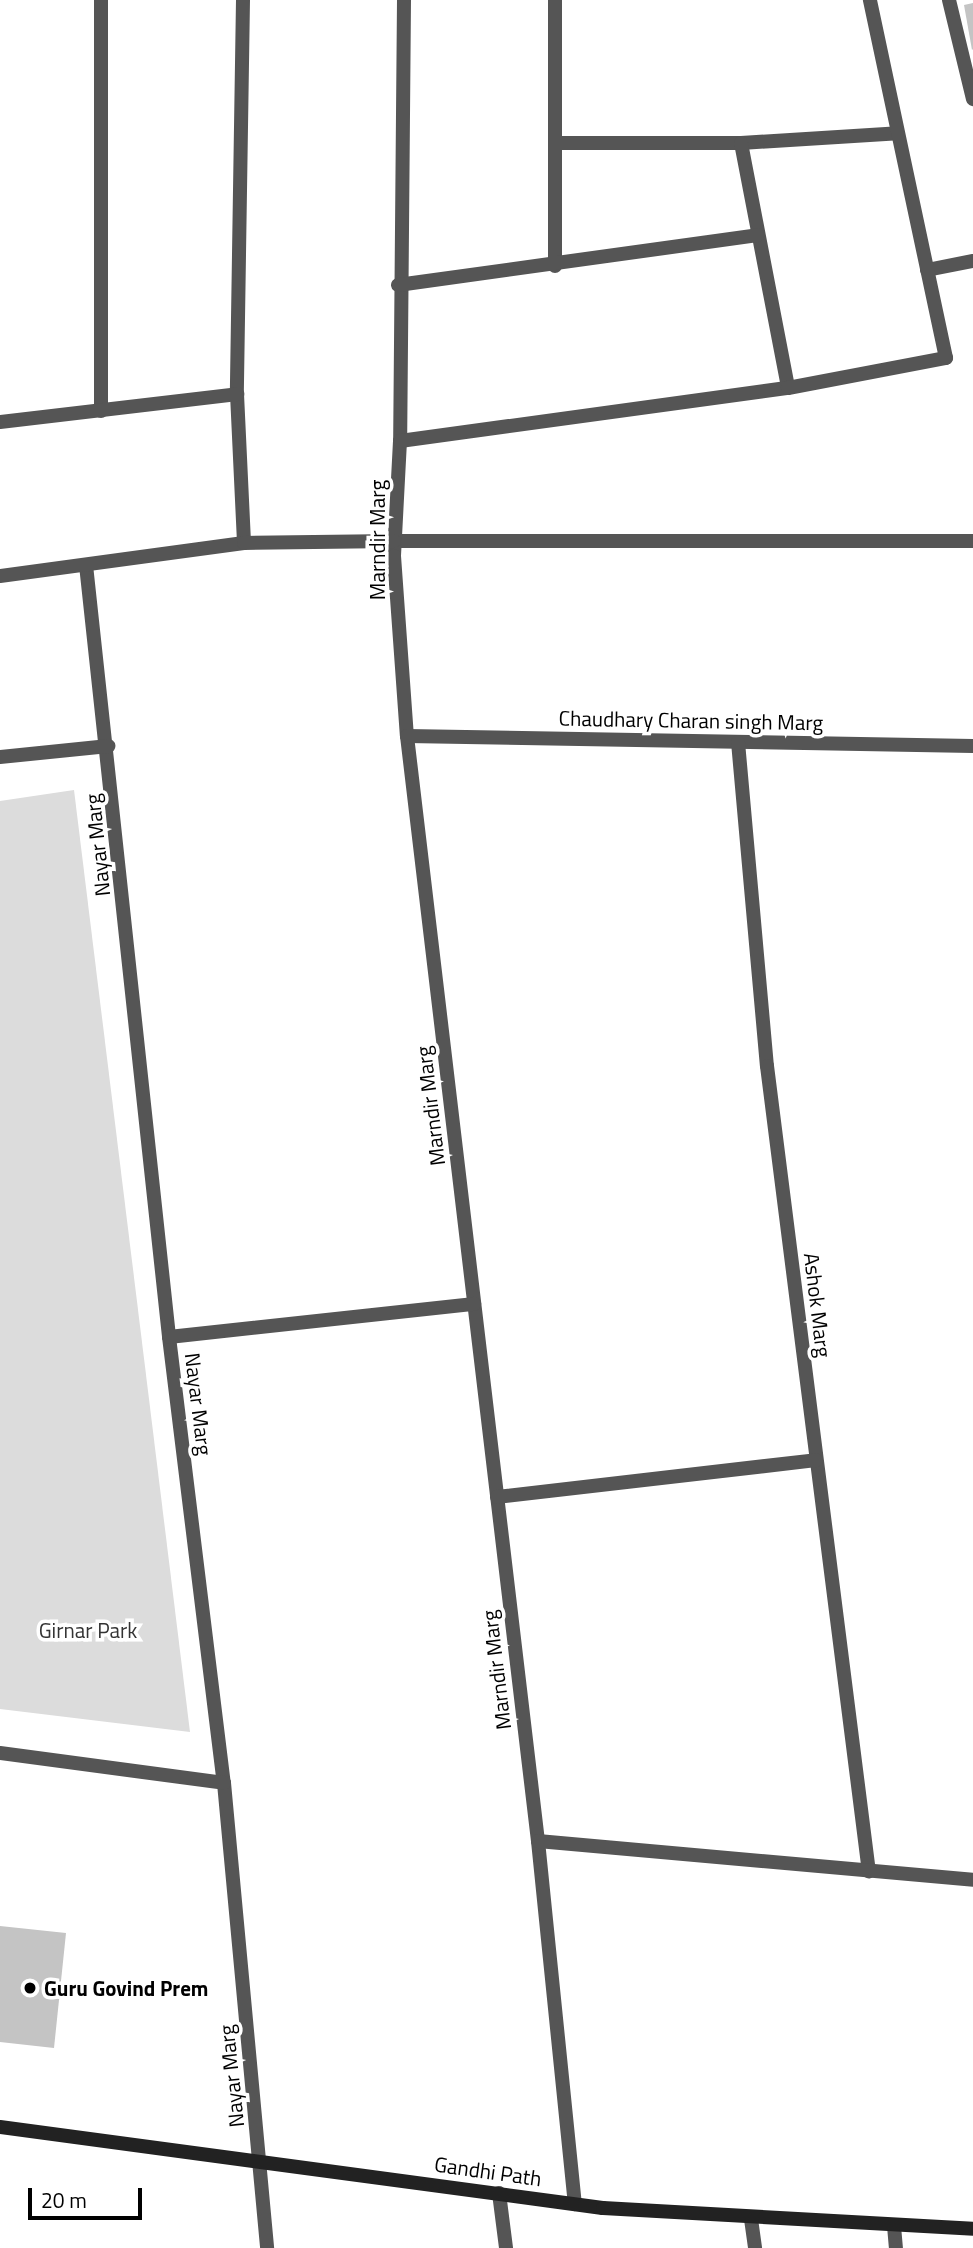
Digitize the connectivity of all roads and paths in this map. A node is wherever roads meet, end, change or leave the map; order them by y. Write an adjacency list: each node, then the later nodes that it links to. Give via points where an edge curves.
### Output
1 (101, 0): 18 (street)
2 (243, 0): 17 (street)
3 (404, 0): 15 (street, Marndir Marg)
4 (555, 0): 9 (street)
5 (870, 0): 8 (street)
6 (948, 0): 7 (street)
7 (973, 99)
8 (898, 133): 10 (street); 14 (street)
9 (558, 143): 10 (street); 13 (street)
10 (741, 143): 11 (street)
11 (758, 236): 13 (street); 16 (street)
12 (973, 261): 14 (street)
13 (555, 266): 15 (street)
14 (927, 270): 16 (street, via 946,358)
15 (398, 285): 20 (street, Marndir Marg)
16 (788, 388): 20 (street)
17 (237, 394): 18 (street); 23 (street)
18 (101, 411): 19 (street)
19 (0, 422)
20 (400, 440): 21 (street, Marndir Marg)
21 (394, 541): 22 (street); 23 (street); 26 (street, Marndir Marg)
22 (973, 541)
23 (244, 543): 24 (street)
24 (86, 565): 25 (street); 28 (street, Nayar Marg)
25 (0, 576)
26 (407, 736): 27 (street, Chaudhary Charan singh Marg); 31 (street, Marndir Marg)
27 (738, 741): 29 (street, Chaudhary Charan singh Marg); 33 (street, Ashok Marg, via 766,1066)
28 (108, 746): 30 (street); 32 (street, Nayar Marg)
29 (973, 746)
30 (0, 757)
31 (474, 1304): 32 (street); 34 (street, Marndir Marg)
32 (169, 1337): 36 (street, Nayar Marg)
33 (816, 1460): 34 (street); 38 (street, Ashok Marg)
34 (497, 1497): 37 (street, Marndir Marg)
35 (0, 1753): 36 (street)
36 (224, 1783): 41 (street, Nayar Marg)
37 (538, 1841): 38 (street); 43 (street, Marndir Marg)
38 (869, 1871): 39 (street)
39 (973, 1880)
40 (0, 2127): 41 (street, Gandhi Path)
41 (260, 2161): 42 (street, Gandhi Path); 47 (street, Nayar Marg)
42 (499, 2193): 43 (street, Gandhi Path); 48 (street)
43 (575, 2204): 44 (street, Gandhi Path)
44 (751, 2218): 45 (street, Gandhi Path); 49 (street)
45 (894, 2226): 46 (street, Gandhi Path); 50 (street)
46 (973, 2229)
47 (267, 2248)
48 (506, 2248)
49 (754, 2248)
50 (897, 2248)

